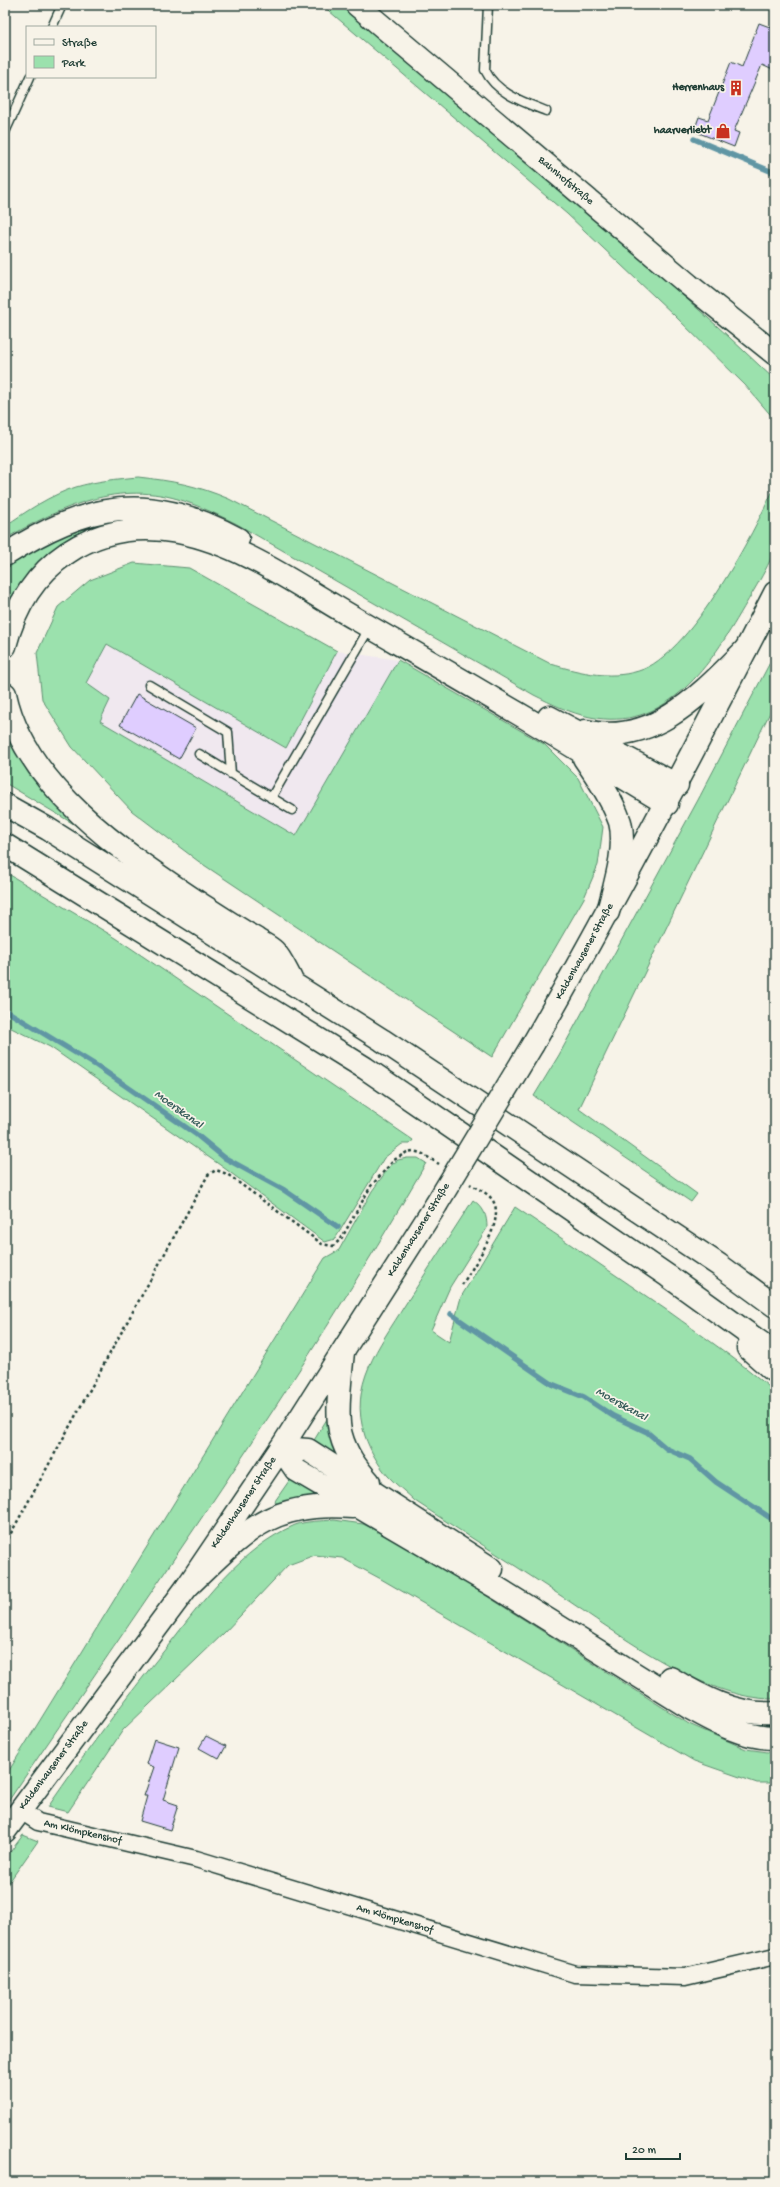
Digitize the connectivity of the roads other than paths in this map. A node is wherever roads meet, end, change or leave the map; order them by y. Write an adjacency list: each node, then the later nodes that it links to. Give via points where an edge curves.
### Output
1 (62, 5): 4 (lane)
2 (357, 5): 8 (main road, Bahnhofstraße, via 646,250)
3 (488, 5): 6 (lane, via 485,70 489,78 515,99)
4 (52, 26)
5 (30, 78): 7 (lane)
6 (546, 111)
7 (5, 132)
8 (775, 354)
9 (5, 555): 16 (main road, via 45,531 102,510 128,507 156,509 181,515 228,533)
10 (775, 593): 13 (main road, Kaldenhausener Straße)
11 (370, 627): 12 (main road, via 233,551 178,532 136,529 97,537 60,557 42,572 19,604 10,624); 17 (main road, via 507,706); 21 (lane)
12 (5, 646)
13 (746, 649): 16 (main road, via 687,705 646,728 618,734); 20 (main road, Kaldenhausener Straße)
14 (149, 686): 19 (lane, via 228,732)
15 (5, 694): 27 (main road, via 13,724 22,742 46,777 68,801 152,871 274,951)
16 (566, 726): 20 (main road)
17 (580, 752): 22 (main road); 26 (main road, via 598,778 620,823 622,844)
18 (199, 754): 19 (lane)
19 (231, 774): 21 (lane)
20 (677, 785): 22 (main road, Kaldenhausener Straße)
21 (271, 798): 24 (lane)
22 (667, 804): 26 (main road, Kaldenhausener Straße)
23 (5, 805): 27 (main road, via 48,829)
24 (292, 810)
25 (5, 844): 28 (main road, via 365,1068)
26 (608, 912): 30 (main road, Kaldenhausener Straße, bridge, via 533,1044)
27 (294, 983): 29 (main road, via 719,1265)
28 (668, 1276): 31 (main road); 32 (main road)
29 (775, 1306)
30 (343, 1352): 33 (main road, Kaldenhausener Straße); 34 (main road, via 339,1401 340,1434 352,1463)
31 (775, 1353)
32 (775, 1372)
33 (281, 1448): 34 (main road, via 308,1450); 35 (main road, via 296,1470); 36 (main road, Kaldenhausener Straße)
34 (386, 1501): 37 (main road, via 695,1694 719,1704)
35 (358, 1507): 36 (main road, via 325,1504 304,1507 264,1520 239,1538); 38 (main road, via 499,1589 707,1718 742,1733)
36 (187, 1586): 39 (main road, Kaldenhausener Straße)
37 (775, 1713)
38 (775, 1738)
39 (21, 1811): 40 (main road, Kaldenhausener Straße); 41 (street, Am Klömpkenshof, via 38,1822 196,1859 575,1974 685,1977)
40 (5, 1831)
41 (775, 1956)

